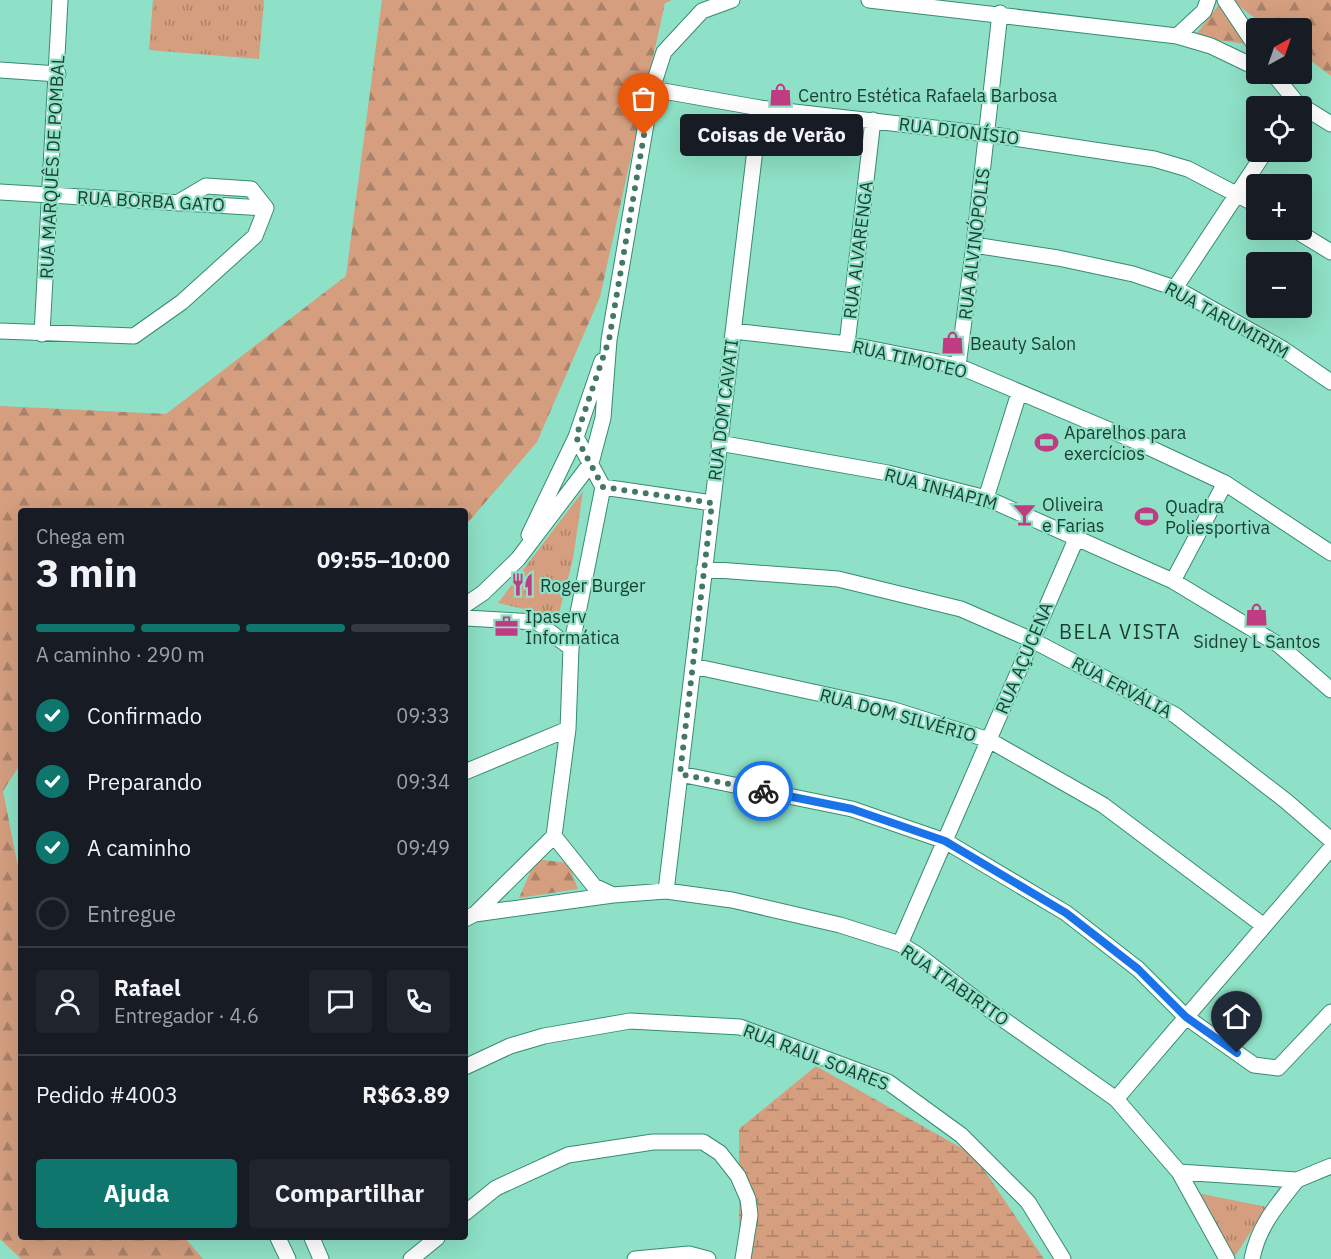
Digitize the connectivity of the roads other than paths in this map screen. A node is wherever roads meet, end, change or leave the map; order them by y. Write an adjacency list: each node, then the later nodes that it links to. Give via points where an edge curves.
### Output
1 (60, 0): 11 (street, RUA MARQUÊS DE POMBAL)
2 (732, 0): 12 (street, via 702,11 664,52)
3 (869, 0): 6 (street)
4 (1208, 0): 8 (street, via 1204,11)
5 (1225, 0): 7 (street)
6 (1000, 14): 8 (street); 17 (street, RUA ALVINÓPOLIS)
7 (1246, 32)
8 (1177, 36): 9 (street)
9 (1246, 63)
10 (0, 70): 11 (street)
11 (58, 74): 21 (street, RUA MARQUÊS DE POMBAL)
12 (652, 89): 13 (street, RUA DIONÍSIO); 30 (street)
13 (760, 108): 15 (street, RUA DIONÍSIO); 28 (street, RUA DOM CAVATI)
14 (1312, 114): 16 (street)
15 (873, 120): 17 (street, RUA DIONÍSIO); 31 (street, RUA ALVARENGA)
16 (1331, 124)
17 (987, 134): 20 (street, RUA DIONÍSIO, via 1154,159 1188,169); 24 (street, RUA ALVINÓPOLIS)
18 (1259, 162): 20 (street)
19 (0, 192): 21 (street, RUA BORBA GATO)
20 (1238, 194): 22 (street, RUA DIONÍSIO); 26 (street)
21 (51, 196): 29 (street, RUA MARQUÊS DE POMBAL); 29 (street, RUA BORBA GATO, via 266,208 255,236 182,302 134,336)
22 (1246, 199)
23 (1311, 240): 25 (street)
24 (974, 245): 26 (street, RUA TARUMIRIM, via 1068,260); 32 (street, RUA ALVINÓPOLIS)
25 (1331, 252)
26 (1175, 288): 33 (street, RUA TARUMIRIM, via 1283,349)
27 (0, 331): 29 (street)
28 (733, 331): 31 (street, RUA TIMOTEO); 36 (street, RUA DOM CAVATI)
29 (42, 334)
30 (609, 340): 35 (street); 37 (street, via 603,418)
31 (847, 344): 32 (street, RUA TIMOTEO)
32 (958, 366): 34 (street, RUA TIMOTEO)
33 (1331, 382)
34 (1019, 393): 38 (street, RUA TIMOTEO); 40 (street)
35 (576, 437): 37 (street); 44 (street)
36 (719, 443): 40 (street, RUA INHAPIM, via 888,473); 41 (street, RUA DOM CAVATI)
37 (591, 464): 39 (street); 44 (street)
38 (1224, 483): 43 (street, RUA TIMOTEO); 46 (street)
39 (603, 487): 41 (street); 50 (street)
40 (986, 498): 42 (street, RUA INHAPIM)
41 (712, 503): 45 (street, RUA DOM CAVATI)
42 (1077, 537): 46 (street, RUA INHAPIM); 49 (street, RUA AÇUCENA)
43 (1331, 553)
44 (518, 560): 47 (street)
45 (704, 568): 49 (street, RUA ERVÁLIA, via 838,579 961,609); 51 (street, RUA DOM CAVATI)
46 (1173, 580): 52 (street, RUA INHAPIM, via 1279,645)
47 (468, 603)
48 (468, 618): 50 (street, via 537,622)
49 (1032, 640): 54 (street, RUA AÇUCENA); 58 (street, RUA ERVÁLIA, via 1175,715)
50 (571, 648): 53 (street)
51 (693, 666): 54 (street, RUA DOM SILVÉRIO, via 891,709); 56 (street, RUA DOM CAVATI)
52 (1331, 690)
53 (568, 729): 55 (street); 57 (street)
54 (989, 740): 59 (street, RUA AÇUCENA); 64 (street, RUA DOM SILVÉRIO, via 1103,806)
55 (468, 771)
56 (680, 774): 59 (street, via 852,809); 61 (street, RUA DOM CAVATI)
57 (554, 836): 62 (street, via 594,886); 63 (street, RUA ITABIRITO)
58 (1331, 840)
59 (945, 841): 65 (street, RUA AÇUCENA); 67 (street, via 1066,913 1138,969)
60 (1331, 848): 64 (street)
61 (666, 891): 62 (street, RUA ITABIRITO); 65 (street, RUA ITABIRITO, via 743,902 840,925)
62 (613, 895): 63 (street, RUA ITABIRITO)
63 (470, 916)
64 (1264, 926): 67 (street)
65 (900, 945): 69 (street, RUA ITABIRITO)
66 (1331, 1012): 67 (street, via 1278,1068 1254,1065)
67 (1186, 1017): 69 (street)
68 (468, 1066): 83 (street, RUA RAUL SOARES, via 510,1046 544,1036 630,1021 740,1027 888,1082 961,1135 1028,1202)
69 (1116, 1099): 71 (street, RUA ITABIRITO)
70 (1331, 1166): 72 (street)
71 (1179, 1172): 72 (street); 84 (street, RUA ITABIRITO)
72 (1297, 1180): 85 (street, via 1269,1215)
73 (468, 1211): 82 (street, via 496,1188 568,1155 653,1142 703,1143 720,1153 738,1176 748,1199 750,1215)
74 (279, 1240): 77 (street)
75 (313, 1240): 78 (street)
76 (430, 1240): 79 (street)
77 (288, 1259)
78 (321, 1259)
79 (411, 1259)
80 (635, 1259): 81 (street, via 689,1254)
81 (708, 1259)
82 (742, 1259)
83 (1063, 1259)
84 (1227, 1259)
85 (1252, 1259)

